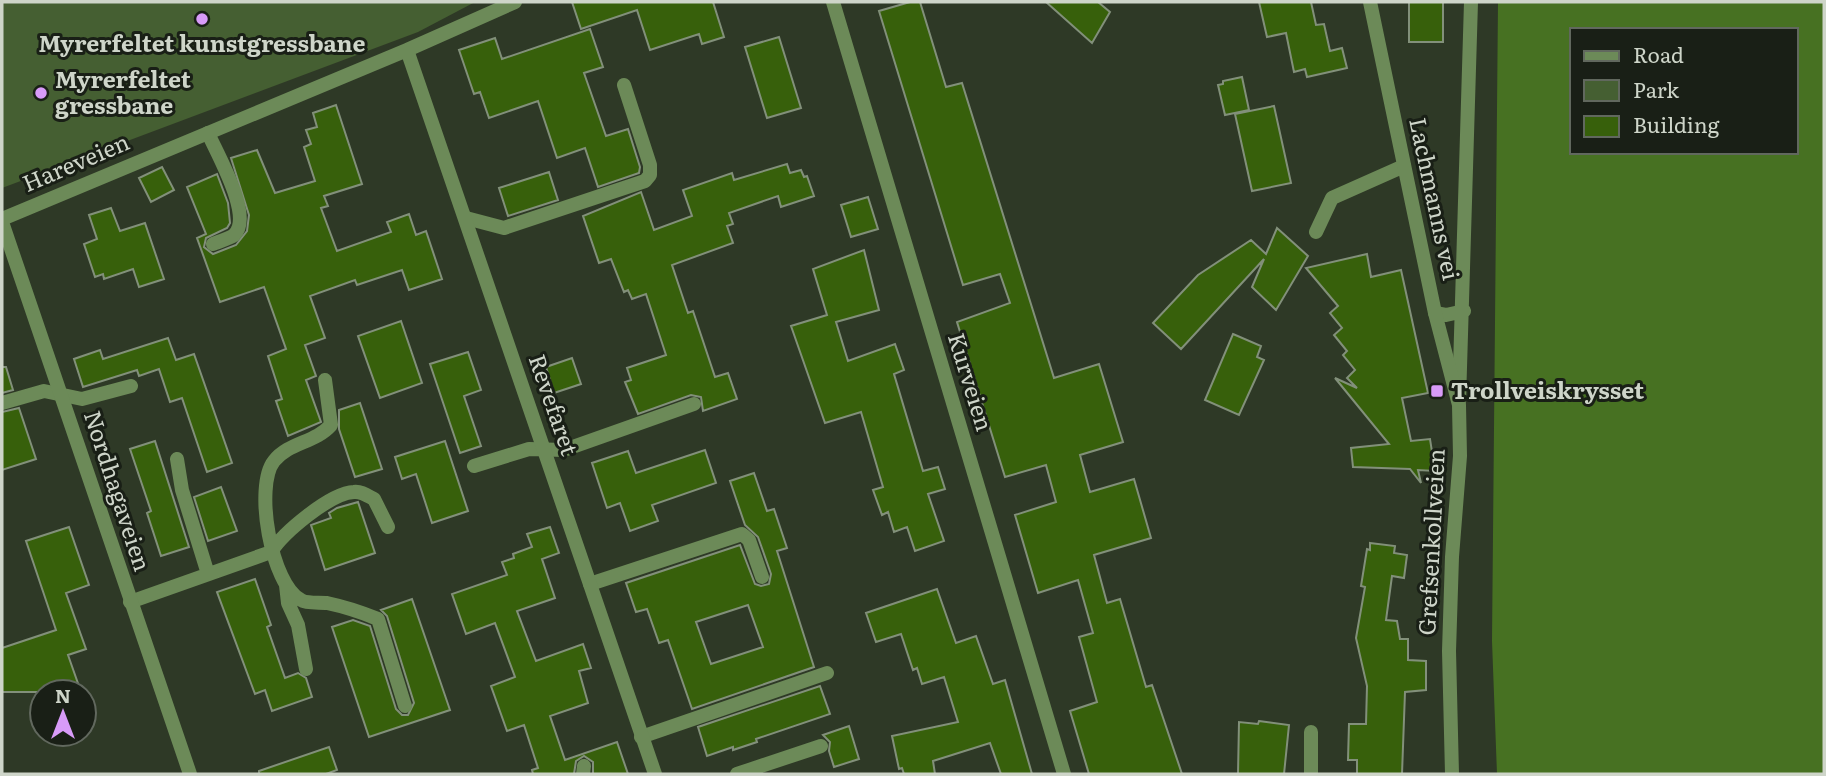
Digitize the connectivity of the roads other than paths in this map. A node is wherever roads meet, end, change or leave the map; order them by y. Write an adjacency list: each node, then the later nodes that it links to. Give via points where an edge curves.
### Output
1 (515, 2): 5 (street, Hareveien)
2 (833, 2): 40 (street, Kurveien)
3 (1370, 2): 8 (street, Lachmanns vei)
4 (1471, 2): 13 (street, Grefsenkollveien)
5 (407, 50): 7 (street, Hareveien); 9 (street, Revefaret)
6 (624, 85): 9 (street, via 650,165 645,181 503,228)
7 (208, 133): 10 (street, Hareveien); 12 (street, via 239,205 241,223 233,235)
8 (1404, 166): 11 (street, via 1332,198); 14 (street, Lachmanns vei)
9 (466, 218): 21 (street, Revefaret)
10 (2, 220): 17 (street, Nordhagaveien)
11 (1316, 232)
12 (213, 244)
13 (1464, 311): 14 (street); 20 (street, Grefsenkollveien)
14 (1435, 313): 20 (street, Lachmanns vei)
15 (325, 380): 25 (street, via 331,425 284,450 271,464 267,504)
16 (131, 386): 17 (street, via 82,399)
17 (60, 393): 18 (street, via 44,391); 30 (street, Nordhagaveien)
18 (2, 403)
19 (694, 404): 21 (street, via 564,450)
20 (1459, 405): 42 (street, Grefsenkollveien, via 1449,652)
21 (544, 448): 23 (street); 29 (street, Revefaret)
22 (177, 459): 26 (street)
23 (474, 466)
24 (388, 527): 25 (street, via 374,499 355,492 342,494 280,538)
25 (271, 552): 26 (street); 28 (street)
26 (208, 574): 30 (street)
27 (762, 577): 29 (street, via 749,540 742,534)
28 (286, 584): 31 (street); 33 (street, via 301,600 355,609 378,620)
29 (590, 584): 35 (street, Revefaret)
30 (130, 602): 37 (street, Nordhagaveien)
31 (306, 668)
32 (828, 673): 35 (street)
33 (404, 706)
34 (1311, 733): 41 (street)
35 (641, 737): 38 (street, Revefaret)
36 (821, 746): 39 (street)
37 (190, 774)
38 (655, 774)
39 (737, 774)
40 (1064, 774)
41 (1311, 774)
42 (1452, 774)

